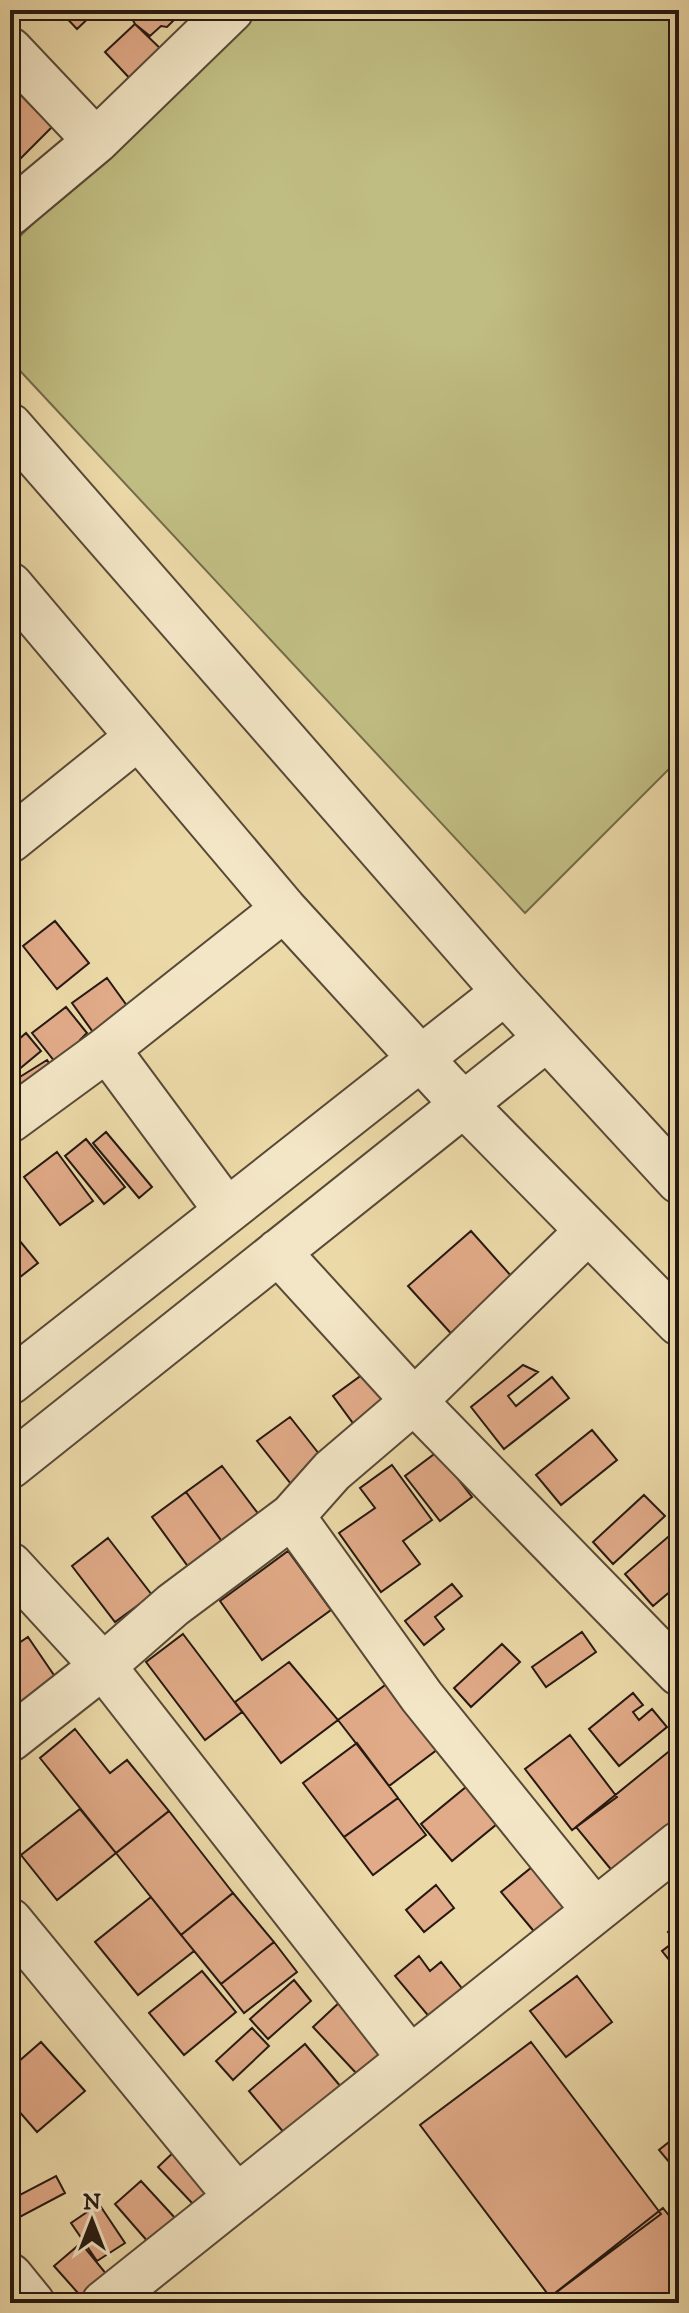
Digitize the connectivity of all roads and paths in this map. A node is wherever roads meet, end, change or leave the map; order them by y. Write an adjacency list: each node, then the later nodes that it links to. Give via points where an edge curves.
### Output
1 (231, 10): 3 (street)
2 (10, 50): 3 (street)
3 (96, 141): 4 (street)
4 (10, 213)
5 (17, 449): 10 (street)
6 (10, 585): 7 (street)
7 (137, 738): 8 (street); 9 (street)
8 (10, 840)
9 (284, 909): 12 (street); 13 (street)
10 (505, 992): 11 (street); 13 (street)
11 (547, 1038): 14 (street); 16 (street)
12 (107, 1049): 15 (street); 17 (street)
13 (422, 1058): 14 (street); 17 (street)
14 (464, 1104): 18 (street); 19 (street)
15 (10, 1120)
16 (679, 1181)
17 (227, 1211): 21 (street)
18 (588, 1231): 20 (street); 22 (street)
19 (278, 1252): 22 (street); 23 (street)
20 (679, 1323)
21 (10, 1382)
22 (414, 1401): 24 (street, via 332,1471); 27 (street)
23 (10, 1466)
24 (292, 1516): 26 (street, via 173,1605); 30 (street, via 422,1697)
25 (10, 1565): 26 (street)
26 (103, 1666): 28 (street); 32 (street)
27 (679, 1673)
28 (10, 1739)
29 (679, 1844): 30 (street)
30 (595, 1911): 32 (street)
31 (10, 1921): 33 (street)
32 (409, 2057): 33 (street)
33 (237, 2197): 35 (street)
34 (10, 2276): 36 (street)
35 (112, 2300)
36 (32, 2303)

